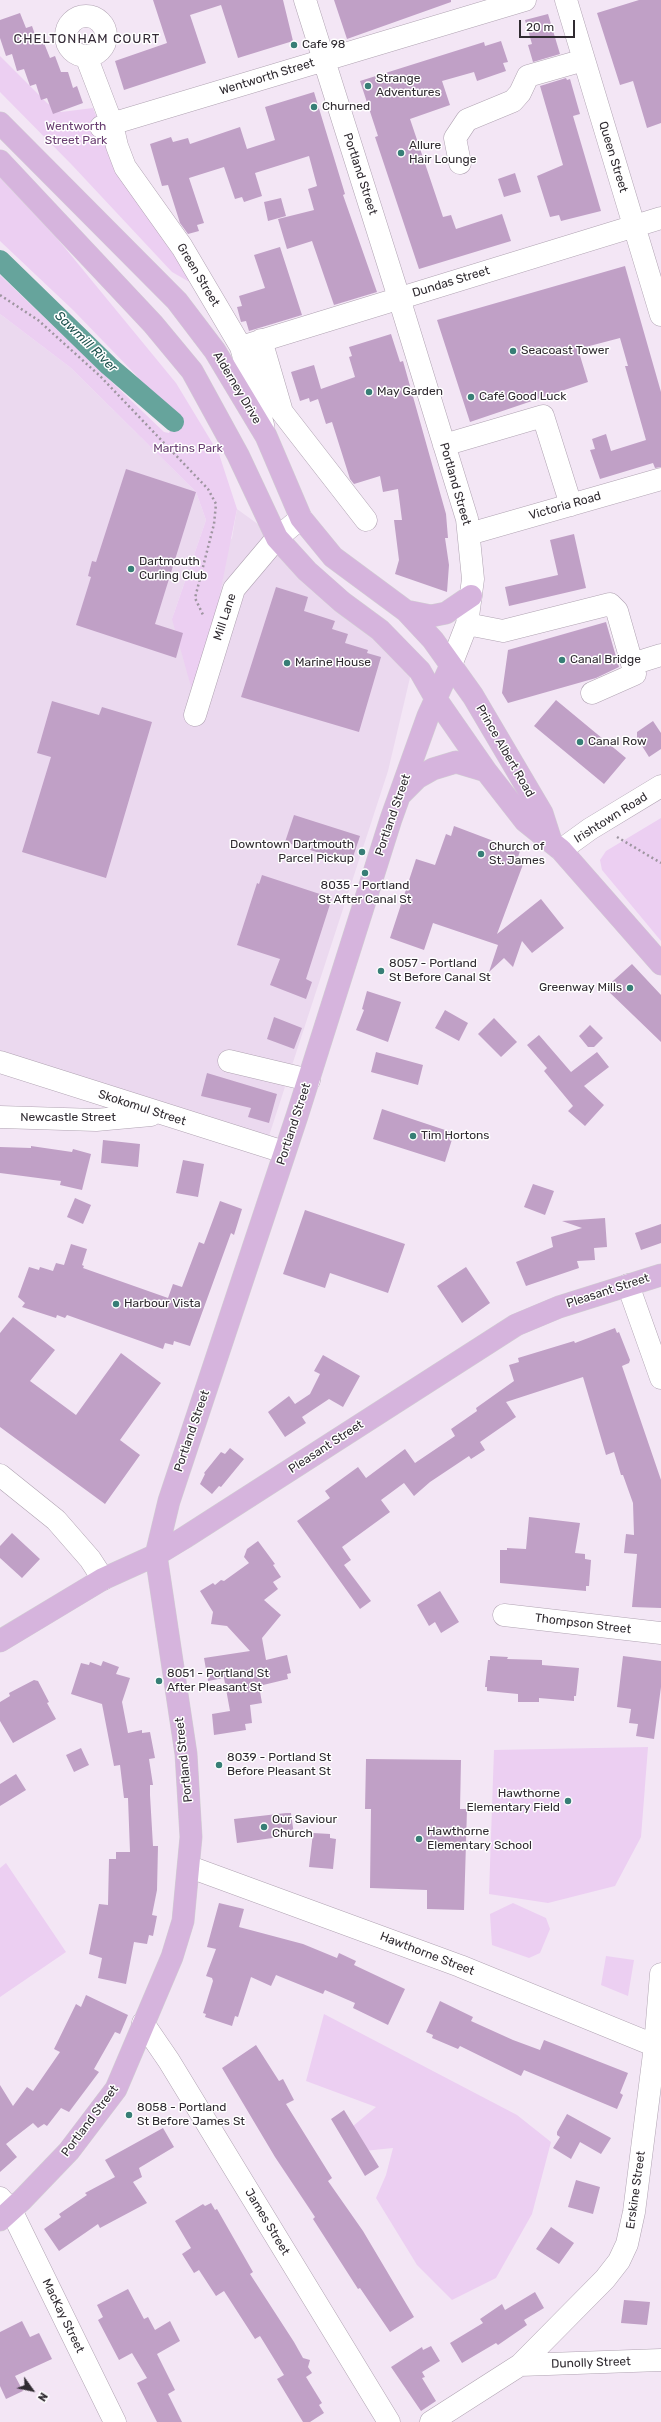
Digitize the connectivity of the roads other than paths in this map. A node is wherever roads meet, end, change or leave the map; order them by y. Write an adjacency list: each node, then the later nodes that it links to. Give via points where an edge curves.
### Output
1 (305, 0): 5 (street, Portland Street)
2 (525, 0): 5 (street, Wentworth Street)
3 (566, 0): 6 (street, Queen Street)
4 (86, 56): 8 (street)
5 (324, 60): 8 (street, Wentworth Street); 13 (street, Portland Street)
6 (584, 60): 10 (street, via 528,76 513,101 467,120 455,138); 12 (street, Queen Street)
7 (0, 123): 17 (main road, Alderney Drive, via 177,301 214,351)
8 (107, 125): 16 (street, Green Street, via 125,167 182,247)
9 (0, 161): 24 (main road, via 153,324 192,371 238,455)
10 (460, 163)
11 (661, 218): 12 (street, Dundas Street)
12 (634, 227): 13 (street, Dundas Street); 14 (street, Queen Street)
13 (399, 298): 15 (street, Dundas Street); 18 (street, Portland Street)
14 (661, 315)
15 (261, 340): 16 (street, Dundas Street); 22 (street, via 282,412)
16 (241, 347): 17 (street, Green Street)
17 (266, 436): 21 (main road, Alderney Drive)
18 (444, 445): 20 (street, via 543,416); 23 (street, Portland Street)
19 (661, 479): 20 (street, Victoria Road)
20 (571, 505): 23 (street, Victoria Road)
21 (301, 518): 24 (street, Mill Lane); 26 (main road, Alderney Drive, via 332,557)
22 (366, 520)
23 (469, 534): 25 (street, Portland Street, via 473,579)
24 (277, 538): 32 (main road, via 307,571 398,647 420,671); 33 (street, Mill Lane, via 234,589)
25 (471, 596): 26 (main road, via 446,612 431,616); 27 (street, Portland Street)
26 (406, 611): 30 (main road, Alderney Drive, via 433,640)
27 (467, 624): 29 (street, via 503,631 610,604 617,611); 30 (street, Portland Street)
28 (661, 655): 29 (street)
29 (632, 664): 31 (street, via 635,674)
30 (451, 665): 32 (main road, Portland Street); 37 (main road, Prince Albert Road, via 473,696 542,813)
31 (592, 693)
32 (436, 699): 34 (main road, Prince Albert Road); 36 (main road, Portland Street)
33 (194, 715)
34 (486, 771): 36 (main road, via 456,762 433,769 417,778); 37 (main road, Prince Albert Road, via 525,821)
35 (661, 786): 37 (street, Irishtown Road, via 600,824)
36 (400, 795): 41 (main road, Portland Street)
37 (556, 845): 38 (main road, Prince Albert Road)
38 (661, 964)
39 (229, 1061): 41 (street)
40 (0, 1062): 42 (street, Skokomul Street)
41 (309, 1080): 44 (main road, Portland Street)
42 (159, 1114): 43 (street, Newcastle Street, via 96,1120); 44 (street, Skokomul Street)
43 (0, 1118)
44 (284, 1152): 49 (main road, Portland Street, via 169,1501)
45 (661, 1275): 46 (main road, Pleasant Street)
46 (628, 1285): 47 (street); 49 (main road, Pleasant Street, via 559,1307 516,1325)
47 (661, 1378)
48 (0, 1475): 50 (street, via 56,1520 90,1559)
49 (156, 1555): 50 (main road, Pleasant Street); 54 (main road, Portland Street, via 186,1754 191,1837)
50 (103, 1580): 53 (main road, Pleasant Street)
51 (504, 1615): 52 (street, Thompson Street)
52 (661, 1633)
53 (0, 1642)
54 (190, 1867): 56 (main road, Portland Street, via 183,1921 172,1957); 57 (street, Hawthorne Street, via 460,1966)
55 (661, 1974): 57 (street, Erskine Street)
56 (143, 2023): 58 (main road, Portland Street, via 116,2089 69,2151); 62 (street, James Street, via 169,2061)
57 (658, 2047): 60 (street, Erskine Street, via 628,2244 605,2279)
58 (4, 2209): 61 (street, MacKay Street)
59 (661, 2360): 60 (street, Dunolly Street)
60 (520, 2364): 63 (street, Erskine Street)
61 (115, 2422)
62 (389, 2422)
63 (430, 2422)

